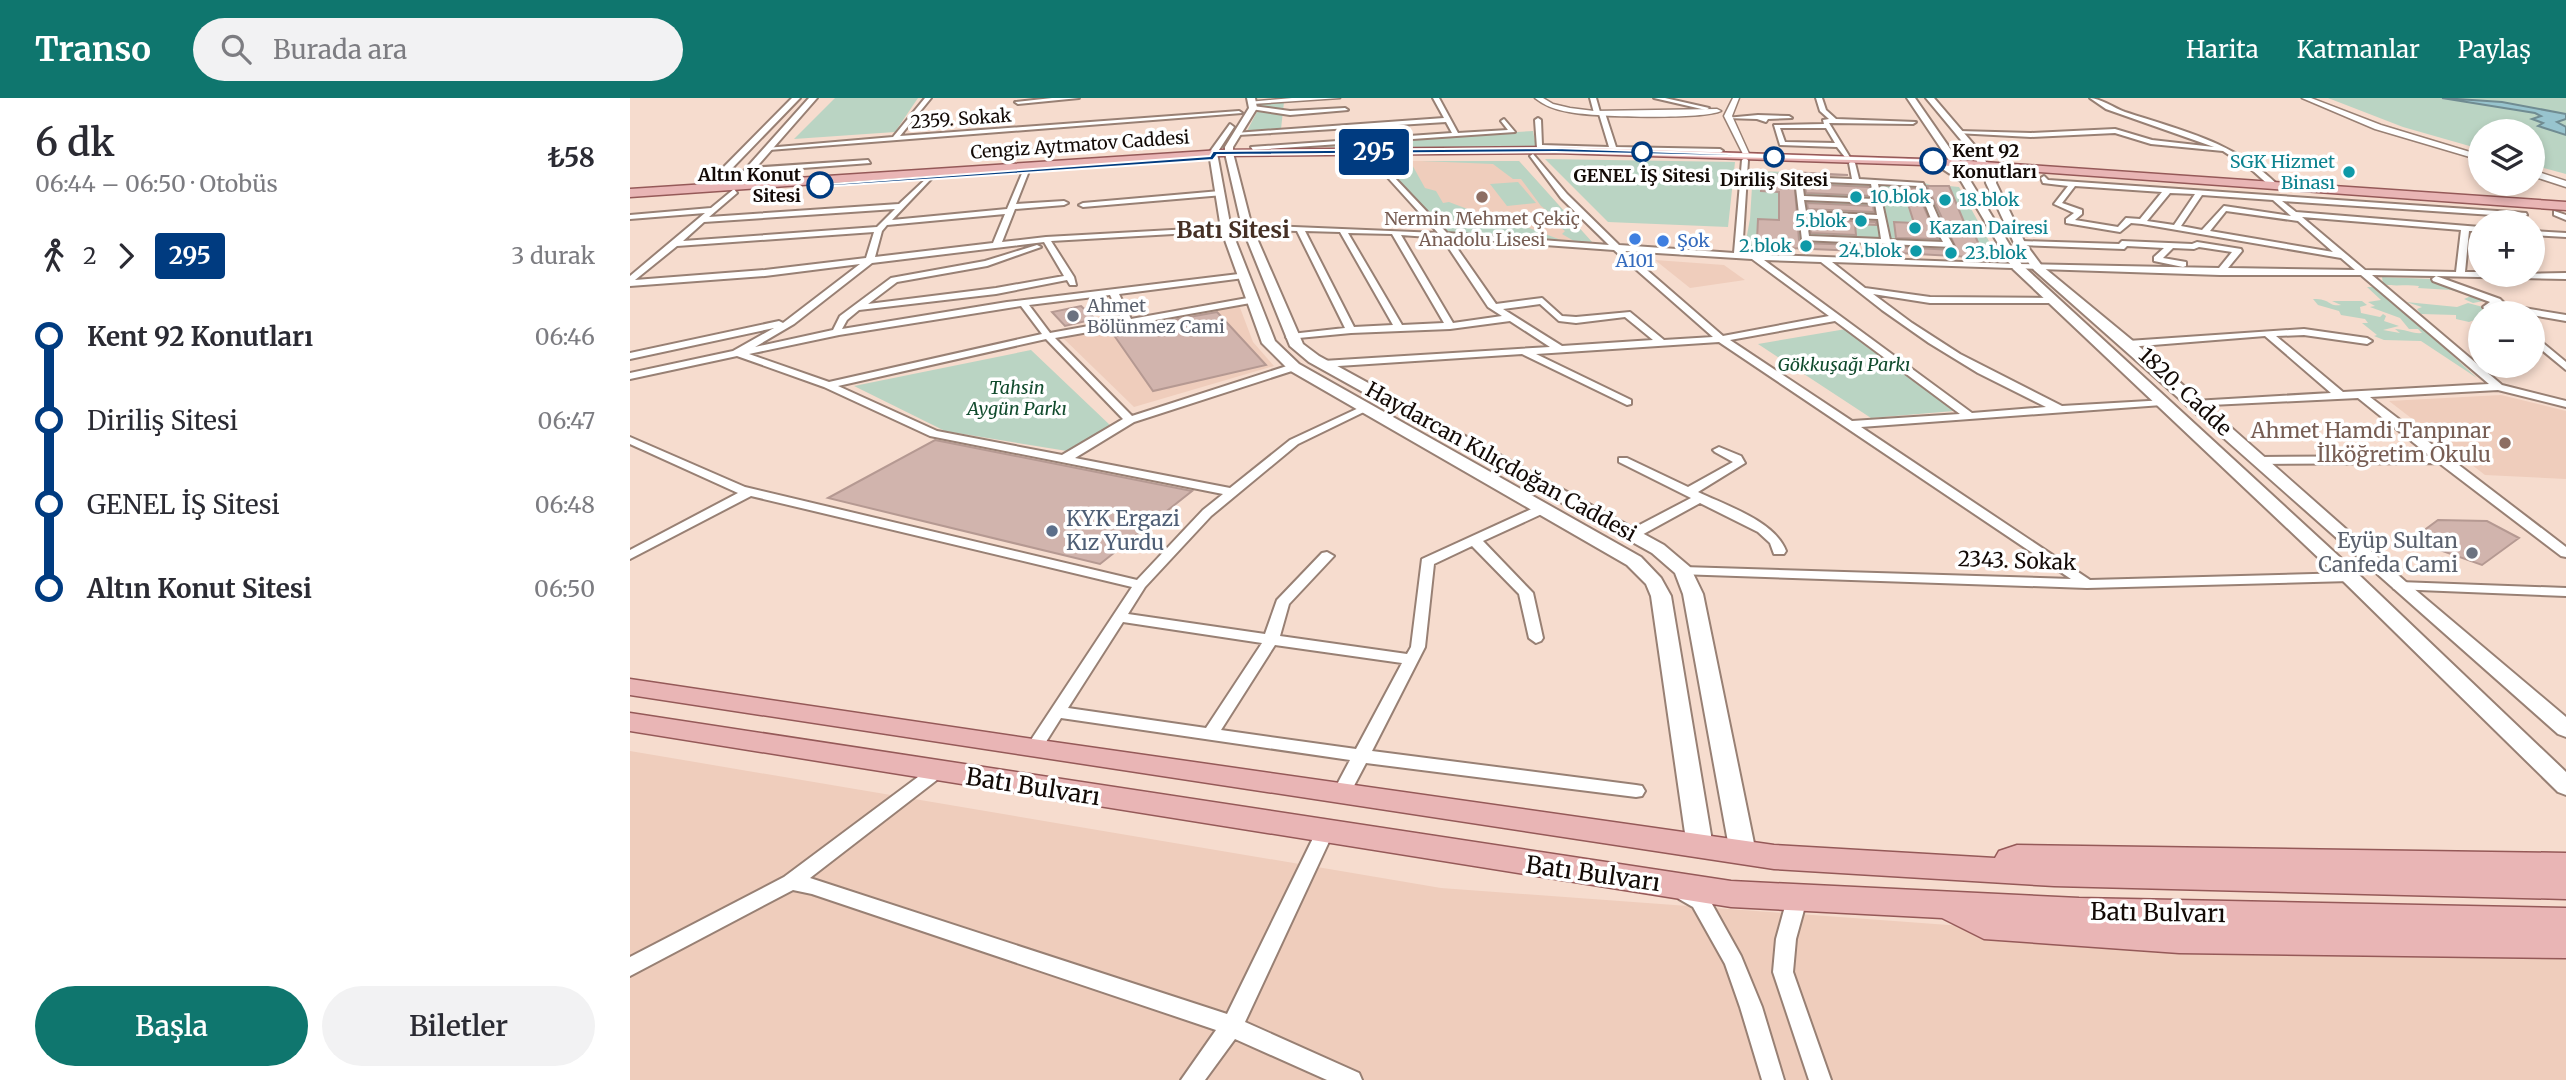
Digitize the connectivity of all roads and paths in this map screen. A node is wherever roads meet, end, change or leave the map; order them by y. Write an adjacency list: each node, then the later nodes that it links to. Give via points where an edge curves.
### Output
1 (796, 98): 74 (main road)
2 (813, 98): 41 (main road)
3 (928, 98): 39 (street)
4 (1076, 98): 20 (street)
5 (1241, 98): 24 (main road)
6 (1337, 98): 19 (street)
7 (1436, 98): 28 (street)
8 (1538, 98): 25 (street, via 1554,108)
9 (1592, 98): 25 (street)
10 (1657, 98): 23 (street)
11 (1672, 98): 23 (street)
12 (1736, 98): 27 (street)
13 (1819, 98): 33 (street)
14 (1911, 98): 59 (main road, 1820. Cadde)
15 (1930, 98): 37 (main road, 1820. Cadde)
16 (2092, 98): 45 (street, via 2108,108 2185,131)
17 (2305, 98): 49 (street, via 2378,127)
18 (2321, 98): 44 (street, via 2391,126)
19 (1305, 99): 21 (street)
20 (1018, 103)
21 (1252, 103): 22 (street, via 1290,113); 36 (main road)
22 (1345, 110)
23 (1714, 110): 25 (street)
24 (1239, 113): 35 (street, 2359. Sokak); 50 (main road)
25 (1600, 113): 43 (street)
26 (1758, 117): 27 (street); 33 (street); 34 (street)
27 (1729, 118): 54 (street)
28 (1448, 120): 36 (street); 38 (street)
29 (1538, 120): 43 (street, via 1539,147)
30 (1504, 121): 38 (street, via 1512,132)
31 (1008, 122): 35 (street)
32 (1913, 122): 33 (street)
33 (1829, 123): 34 (street); 40 (street)
34 (1776, 126): 40 (street, via 1782,144)
35 (1004, 130): 39 (street, 2359. Sokak)
36 (1238, 133): 51 (main road)
37 (1959, 133): 45 (street, via 2115,131 2151,142); 60 (main road, 1820. Cadde)
38 (1457, 135): 42 (street)
39 (895, 138): 46 (street, 2359. Sokak)
40 (1839, 145): 55 (street)
41 (769, 148): 46 (street, 2359. Sokak); 56 (main road)
42 (1253, 148)
43 (1613, 148): 47 (street)
44 (2468, 148)
45 (2229, 150): 78 (street)
46 (811, 151): 56 (street); 57 (street, via 873,153); 58 (street)
47 (1670, 151): 48 (street); 51 (main road, Cengiz Aytmatov Caddesi); 54 (main road, Cengiz Aytmatov Caddesi, via 1732,153)
48 (1720, 151)
49 (2468, 154)
50 (1213, 155): 51 (main road, Cengiz Aytmatov Caddesi); 62 (main road, Cengiz Aytmatov Caddesi); 64 (main road, Cengiz Aytmatov Caddesi); 80 (main road, Haydarcan Kılıçdoğan Caddesi)
51 (1230, 155): 53 (main road, Cengiz Aytmatov Caddesi); 100 (main road, Haydarcan Kılıçdoğan Caddesi)
52 (1533, 156): 53 (main road, Cengiz Aytmatov Caddesi); 54 (main road, Cengiz Aytmatov Caddesi); 120 (street, via 1564,196)
53 (1373, 158): 111 (street)
54 (1746, 158): 55 (main road, Cengiz Aytmatov Caddesi); 124 (street)
55 (1850, 161): 59 (main road, Cengiz Aytmatov Caddesi); 69 (street)
56 (757, 162): 61 (main road)
57 (868, 162): 58 (street); 64 (street)
58 (801, 166): 61 (street); 70 (street)
59 (1954, 168): 60 (main road, Cengiz Aytmatov Caddesi); 130 (main road, 1820. Cadde)
60 (1987, 169): 68 (main road, Cengiz Aytmatov Caddesi); 78 (main road, Cengiz Aytmatov Caddesi); 116 (main road, 1820. Cadde)
61 (749, 170): 75 (main road)
62 (1026, 171): 67 (main road, Cengiz Aytmatov Caddesi); 89 (street)
63 (2545, 171): 66 (street)
64 (859, 177): 70 (main road, Cengiz Aytmatov Caddesi)
65 (2545, 177): 73 (street)
66 (2566, 177)
67 (929, 178): 75 (main road, Cengiz Aytmatov Caddesi); 87 (street)
68 (2044, 178): 72 (street, via 2045,182); 92 (main road, Cengiz Aytmatov Caddesi)
69 (1856, 181): 71 (street); 83 (street, via 1798,179)
70 (790, 182): 75 (main road, Cengiz Aytmatov Caddesi)
71 (1874, 182): 84 (street); 115 (street, via 1922,184 1948,245)
72 (2073, 184): 76 (street); 98 (street, via 2058,204 2079,212 2069,222 2120,230 2129,220)
73 (2566, 184)
74 (709, 187): 75 (main road, Cengiz Aytmatov Caddesi); 79 (main road, Cengiz Aytmatov Caddesi)
75 (735, 188): 82 (main road, Cengiz Aytmatov Caddesi); 90 (street)
76 (2168, 190): 77 (street); 98 (street)
77 (2200, 192): 81 (street); 101 (street)
78 (2275, 192): 81 (street); 91 (street); 92 (main road, Cengiz Aytmatov Caddesi); 96 (street)
79 (630, 193)
80 (1220, 193): 86 (street); 104 (main road, Haydarcan Kılıçdoğan Caddesi)
81 (2232, 194): 88 (street)
82 (630, 198)
83 (1800, 198): 84 (street); 93 (street)
84 (1878, 201): 95 (street)
85 (1064, 203): 89 (street)
86 (1083, 205)
87 (902, 206): 97 (street); 99 (street)
88 (2224, 208): 96 (street); 108 (street)
89 (1011, 209): 99 (street); 118 (street)
90 (713, 210): 94 (street); 97 (street)
91 (2469, 210)
92 (2564, 212)
93 (1802, 214): 95 (street); 113 (street, via 1805,238)
94 (630, 217)
95 (1881, 217): 115 (street)
96 (2298, 217): 102 (street); 125 (street)
97 (702, 220): 117 (street)
98 (2142, 222): 101 (street)
99 (883, 226): 117 (street); 128 (street)
100 (1247, 227): 104 (main road); 105 (street); 161 (main road, Haydarcan Kılıçdoğan Caddesi)
101 (2176, 228): 108 (street)
102 (2465, 228): 103 (street); 139 (street)
103 (2468, 228)
104 (1226, 229): 114 (street); 136 (main road, Haydarcan Kılıçdoğan Caddesi)
105 (1300, 229): 106 (street); 157 (street)
106 (1343, 231): 107 (street); 156 (street)
107 (1395, 232): 111 (street); 155 (street)
108 (2204, 233): 112 (street)
109 (2545, 234): 110 (street)
110 (2566, 235)
111 (1446, 236): 120 (street); 148 (street)
112 (2247, 240): 122 (street); 125 (street)
113 (1874, 241): 115 (street); 129 (street)
114 (1047, 242): 118 (street); 149 (street, via 987,263 894,281); 149 (street, via 1071,280)
115 (1886, 242)
116 (2020, 243): 123 (street); 131 (main road, 1820. Cadde)
117 (675, 244): 141 (street)
118 (997, 244): 128 (street)
119 (2171, 246): 121 (street, via 2122,243); 122 (street, via 2197,244); 134 (street, via 2157,259)
120 (1616, 247): 124 (street); 162 (street)
121 (2124, 247): 123 (street); 133 (street, via 2129,249 2119,259)
122 (2238, 251): 135 (street)
123 (2088, 253): 132 (street)
124 (1738, 256): 126 (street)
125 (2344, 256): 137 (street)
126 (1755, 257): 127 (street); 152 (street)
127 (1821, 258): 129 (street); 142 (street)
128 (870, 260): 141 (street); 153 (street)
129 (1878, 260): 130 (street)
130 (2017, 267): 131 (street); 145 (main road, 1820. Cadde)
131 (2038, 268): 132 (street); 165 (main road, 1820. Cadde)
132 (2116, 270): 133 (street)
133 (2158, 270): 134 (street)
134 (2200, 271): 135 (street)
135 (2220, 272): 137 (street)
136 (1244, 275): 143 (street); 144 (main road, Haydarcan Kılıçdoğan Caddesi)
137 (2367, 275): 138 (street); 176 (street)
138 (2425, 276): 139 (street); 146 (street)
139 (2459, 276): 140 (street)
140 (2566, 276)
141 (630, 282)
142 (1862, 290): 145 (street, via 1930,300); 184 (street, via 1990,377)
143 (1113, 291): 147 (street); 154 (street)
144 (1253, 300): 154 (street); 172 (main road, Haydarcan Kılıçdoğan Caddesi, via 1269,343)
145 (2053, 300): 180 (main road, 1820. Cadde)
146 (2497, 300): 150 (street, via 2503,307)
147 (1023, 303): 158 (street); 160 (street)
148 (1495, 307): 151 (street); 164 (street, via 1542,301 1559,318 1576,320 1627,314)
149 (856, 309): 158 (street, via 843,318)
150 (2565, 317)
151 (1511, 318): 155 (street); 167 (street)
152 (1835, 318): 162 (street); 185 (street)
153 (791, 322): 169 (street); 170 (street)
154 (1128, 322): 160 (street)
155 (1450, 326): 156 (street)
156 (1399, 328): 157 (street)
157 (1351, 330): 161 (street)
158 (839, 332): 169 (street)
159 (2267, 333): 163 (street, via 2304,332); 165 (street); 178 (street)
160 (1048, 337): 175 (street); 186 (street)
161 (1291, 337): 171 (main road, Haydarcan Kılıçdoğan Caddesi, via 1301,351)
162 (1721, 339): 164 (street); 187 (street)
163 (2367, 341)
164 (1662, 343): 167 (street)
165 (2128, 344): 181 (main road, 1820. Cadde)
166 (2545, 348): 173 (street)
167 (1561, 349): 168 (street)
168 (1524, 351): 171 (street); 179 (street)
169 (737, 353): 174 (street); 175 (street)
170 (630, 356)
171 (1323, 364): 198 (main road, Haydarcan Kılıçdoğan Caddesi)
172 (1294, 367): 183 (main road, Haydarcan Kılıçdoğan Caddesi); 186 (street)
173 (2566, 367)
174 (630, 376)
175 (828, 385): 190 (street, via 934,434)
176 (2498, 387): 177 (street); 182 (street)
177 (2359, 394): 178 (street); 191 (street)
178 (2340, 396): 181 (street)
179 (1627, 402)
180 (2162, 402): 184 (street); 205 (main road, 1820. Cadde)
181 (2194, 404): 193 (main road, 1820. Cadde)
182 (2566, 404)
183 (1367, 408): 195 (street, via 1294,442); 197 (main road, Haydarcan Kılıçdoğan Caddesi)
184 (2059, 410): 185 (street)
185 (1970, 416): 187 (street)
186 (1130, 420): 190 (street)
187 (1849, 425): 207 (street)
188 (630, 440): 194 (street)
189 (1719, 450): 196 (street, via 1739,463)
190 (1066, 458): 195 (street)
191 (2442, 459): 193 (street); 201 (street)
192 (1623, 460): 196 (street)
193 (2259, 461): 209 (main road, 1820. Cadde)
194 (750, 492): 202 (street); 208 (street)
195 (1232, 492): 208 (street)
196 (1694, 495): 198 (street); 200 (street, via 1763,529)
197 (1542, 509): 199 (street); 206 (main road, Haydarcan Kılıçdoğan Caddesi, via 1634,561)
198 (1633, 534): 204 (main road, Haydarcan Kılıçdoğan Caddesi, via 1658,548)
199 (1474, 540): 212 (street, via 1526,593); 214 (street, via 1427,562 1418,647)
200 (1780, 551)
201 (2566, 553)
202 (630, 555)
203 (1327, 556): 213 (street, via 1282,603)
204 (1683, 571): 206 (main road); 207 (street, 2343. Sokak); 228 (main road, Haydarcan Kılıçdoğan Caddesi, via 1693,594)
205 (2350, 577): 207 (street, 2343. Sokak); 223 (main road, 1820. Cadde)
206 (1653, 580): 227 (main road, via 1661,596)
207 (2087, 584)
208 (1140, 585): 211 (street)
209 (2399, 586): 210 (street); 218 (main road, 1820. Cadde)
210 (2566, 592)
211 (1119, 617): 213 (street); 216 (street)
212 (1536, 638)
213 (1271, 640): 214 (street); 219 (street)
214 (1411, 660): 221 (street)
215 (630, 687): 220 (main road, Batı Bulvarı)
216 (1057, 712): 219 (street); 220 (street)
217 (630, 722): 222 (main road, Batı Bulvarı)
218 (2566, 729)
219 (1211, 733): 221 (street)
220 (1033, 749): 225 (main road, Batı Bulvarı)
221 (1361, 756): 224 (street); 225 (street)
222 (936, 772): 226 (main road, Batı Bulvarı); 232 (street)
223 (2566, 786)
224 (1636, 791)
225 (1341, 794): 227 (main road, Batı Bulvarı)
226 (1324, 833): 233 (main road, Batı Bulvarı); 240 (street)
227 (1700, 847): 228 (main road, Batı Bulvarı)
228 (1743, 853): 230 (main road, Batı Bulvarı)
229 (2566, 865): 230 (main road, via 2017,857)
230 (1980, 869): 231 (main road, Batı Bulvarı)
231 (2054, 874): 234 (main road, Batı Bulvarı)
232 (792, 882): 239 (street); 240 (street)
233 (1669, 885): 235 (main road, Batı Bulvarı); 243 (street, via 1700,901 1716,927 1751,1007)
234 (2566, 887)
235 (1797, 899): 236 (main road, Batı Bulvarı); 244 (street, via 1783,972)
236 (1947, 905): 237 (main road, Batı Bulvarı); 238 (main road, via 1984,926 2151,937)
237 (2566, 921)
238 (2566, 944)
239 (630, 967)
240 (1232, 1026): 241 (street); 242 (street)
241 (1192, 1080)
242 (1351, 1080)
243 (1773, 1080)
244 (1820, 1080)

